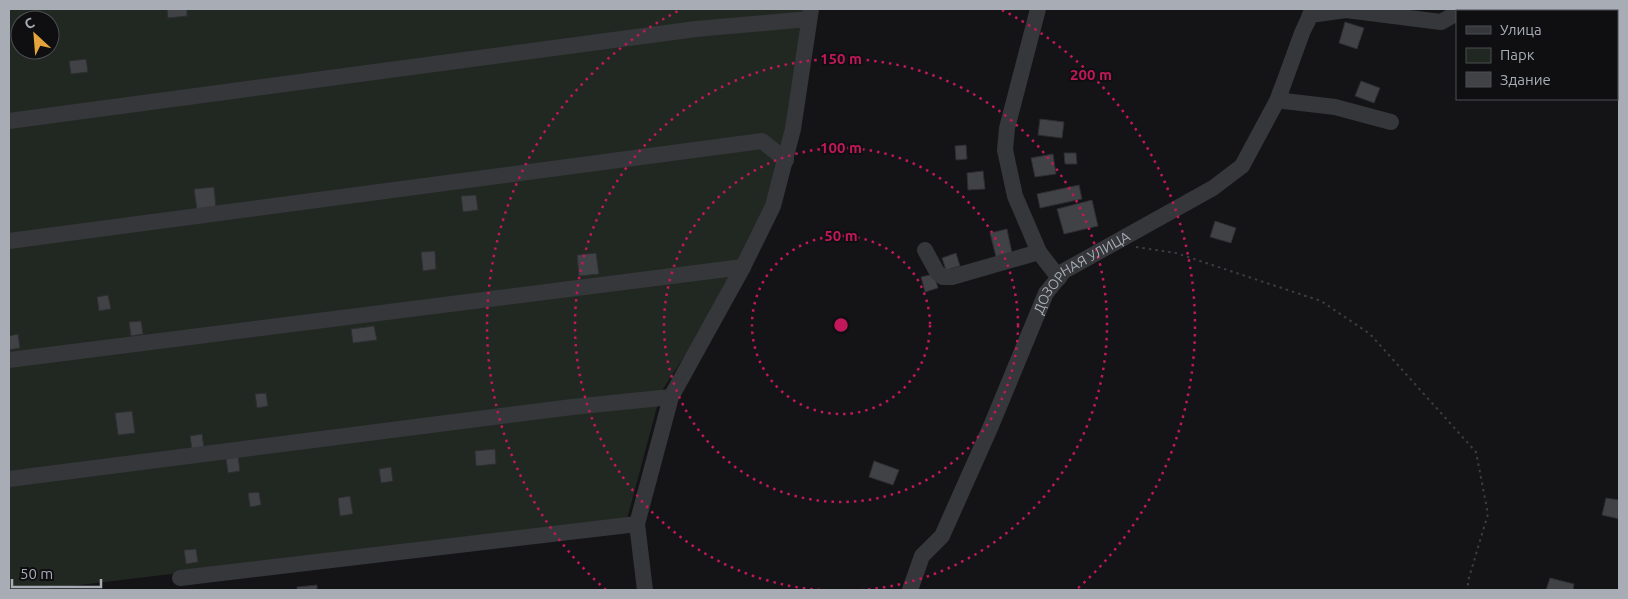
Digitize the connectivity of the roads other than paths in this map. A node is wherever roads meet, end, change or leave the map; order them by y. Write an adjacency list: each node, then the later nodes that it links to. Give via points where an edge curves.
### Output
1 (1038, 9): 11 (street, via 1007,128 1005,150 1015,196)
2 (1312, 12): 3 (street, via 1346,10 1441,22); 5 (street, ДОЗОРНАЯ УЛИЦА)
3 (1456, 13)
4 (810, 14): 6 (street); 8 (street)
5 (1278, 99): 7 (street, via 1335,107); 13 (street, ДОЗОРНАЯ УЛИЦА, via 1242,166 1213,188 1064,272)
6 (9, 120)
7 (1391, 122)
8 (786, 160): 9 (street, via 762,141); 12 (street, via 773,206)
9 (9, 241)
10 (924, 250): 11 (street, via 943,277)
11 (1039, 252): 13 (street)
12 (743, 267): 14 (street); 15 (street)
13 (1059, 278): 20 (street, ДОЗОРНАЯ УЛИЦА, via 1046,293 942,536 922,556)
14 (9, 360)
15 (671, 397): 16 (street); 17 (street)
16 (9, 480)
17 (637, 524): 18 (street); 19 (street)
18 (180, 578)
19 (645, 590)
20 (910, 590)

